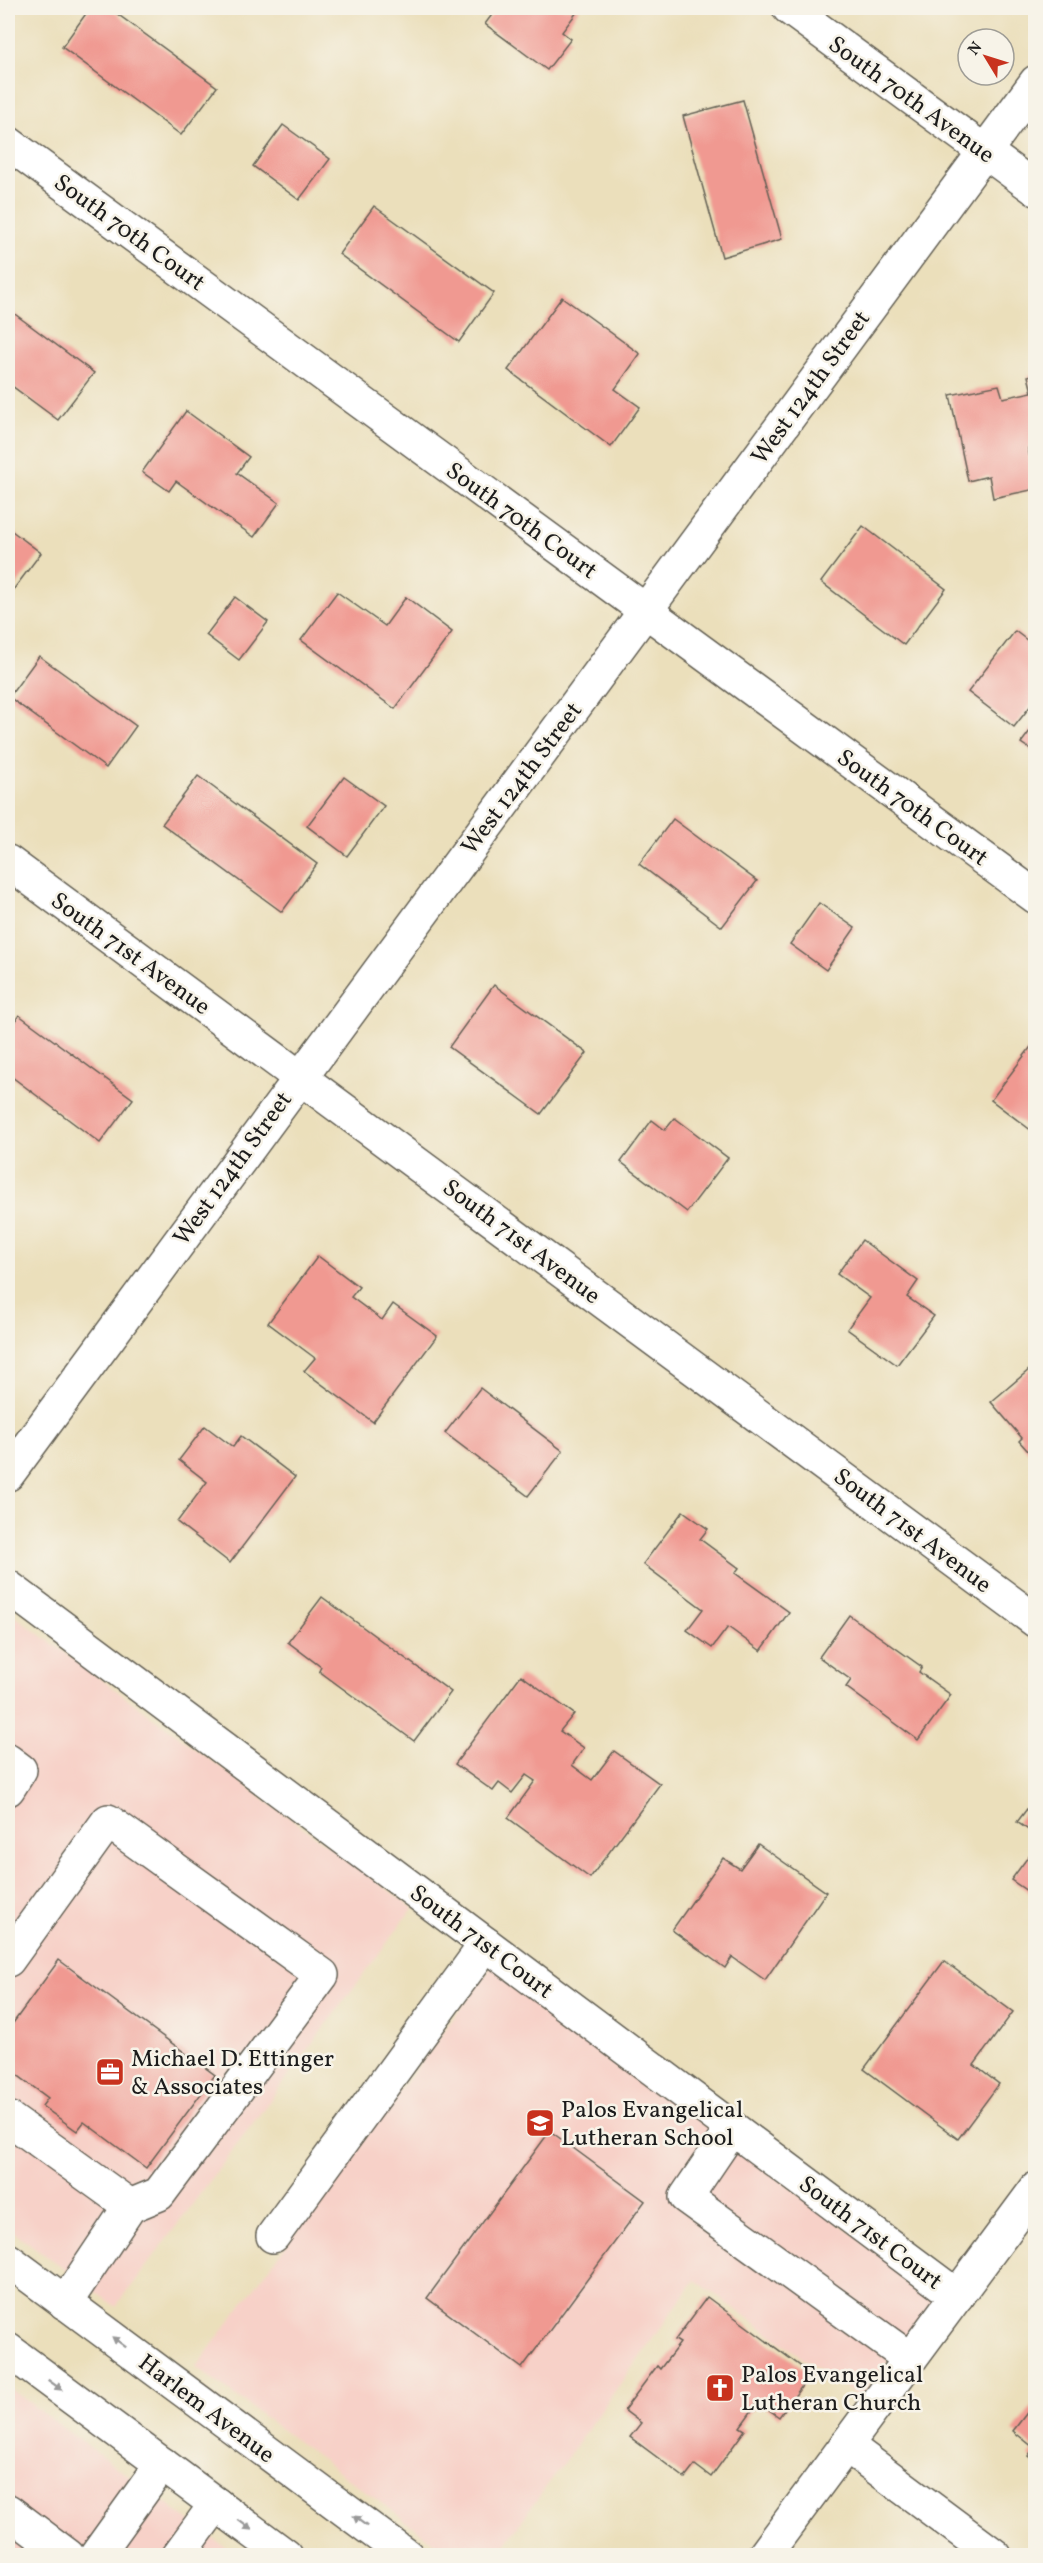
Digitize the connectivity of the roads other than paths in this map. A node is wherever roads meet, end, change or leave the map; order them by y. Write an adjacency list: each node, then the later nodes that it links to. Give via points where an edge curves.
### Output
1 (789, 8): 4 (street, South 70th Avenue)
2 (1035, 82): 4 (street, West 124th Street)
3 (8, 143): 6 (street, South 70th Court)
4 (984, 152): 5 (street, South 70th Avenue); 6 (street, West 124th Street)
5 (1035, 189)
6 (645, 610): 8 (street, South 70th Court); 9 (street, West 124th Street)
7 (8, 862): 9 (street, South 71st Avenue)
8 (1035, 897)
9 (300, 1076): 10 (street, West 124th Street); 12 (street, South 71st Avenue)
10 (8, 1474)
11 (8, 1587): 15 (street, South 71st Court)
12 (1035, 1621)
13 (8, 1761): 14 (street, via 20,1770)
14 (8, 1789)
15 (486, 1944): 18 (street, South 71st Court); 21 (street)
16 (8, 1960): 20 (street, via 108,1821 322,1975 159,2194)
17 (8, 2118): 20 (street)
18 (732, 2128): 23 (street, South 71st Court); 26 (street, via 686,2197)
19 (1035, 2189): 23 (street)
20 (130, 2206): 24 (street)
21 (273, 2236)
22 (8, 2260): 24 (street, Harlem Avenue)
23 (957, 2296): 26 (street)
24 (65, 2303): 35 (street, Harlem Avenue, one-way to 24)
25 (8, 2350): 28 (street, one-way to 28)
26 (910, 2359): 27 (street)
27 (846, 2445): 36 (street); 37 (street)
28 (162, 2464): 29 (street); 32 (street)
29 (216, 2504): 33 (street); 34 (street, one-way to 34)
30 (8, 2511): 31 (street)
31 (68, 2556)
32 (96, 2556)
33 (178, 2556)
34 (286, 2556)
35 (407, 2556)
36 (764, 2556)
37 (995, 2556)

